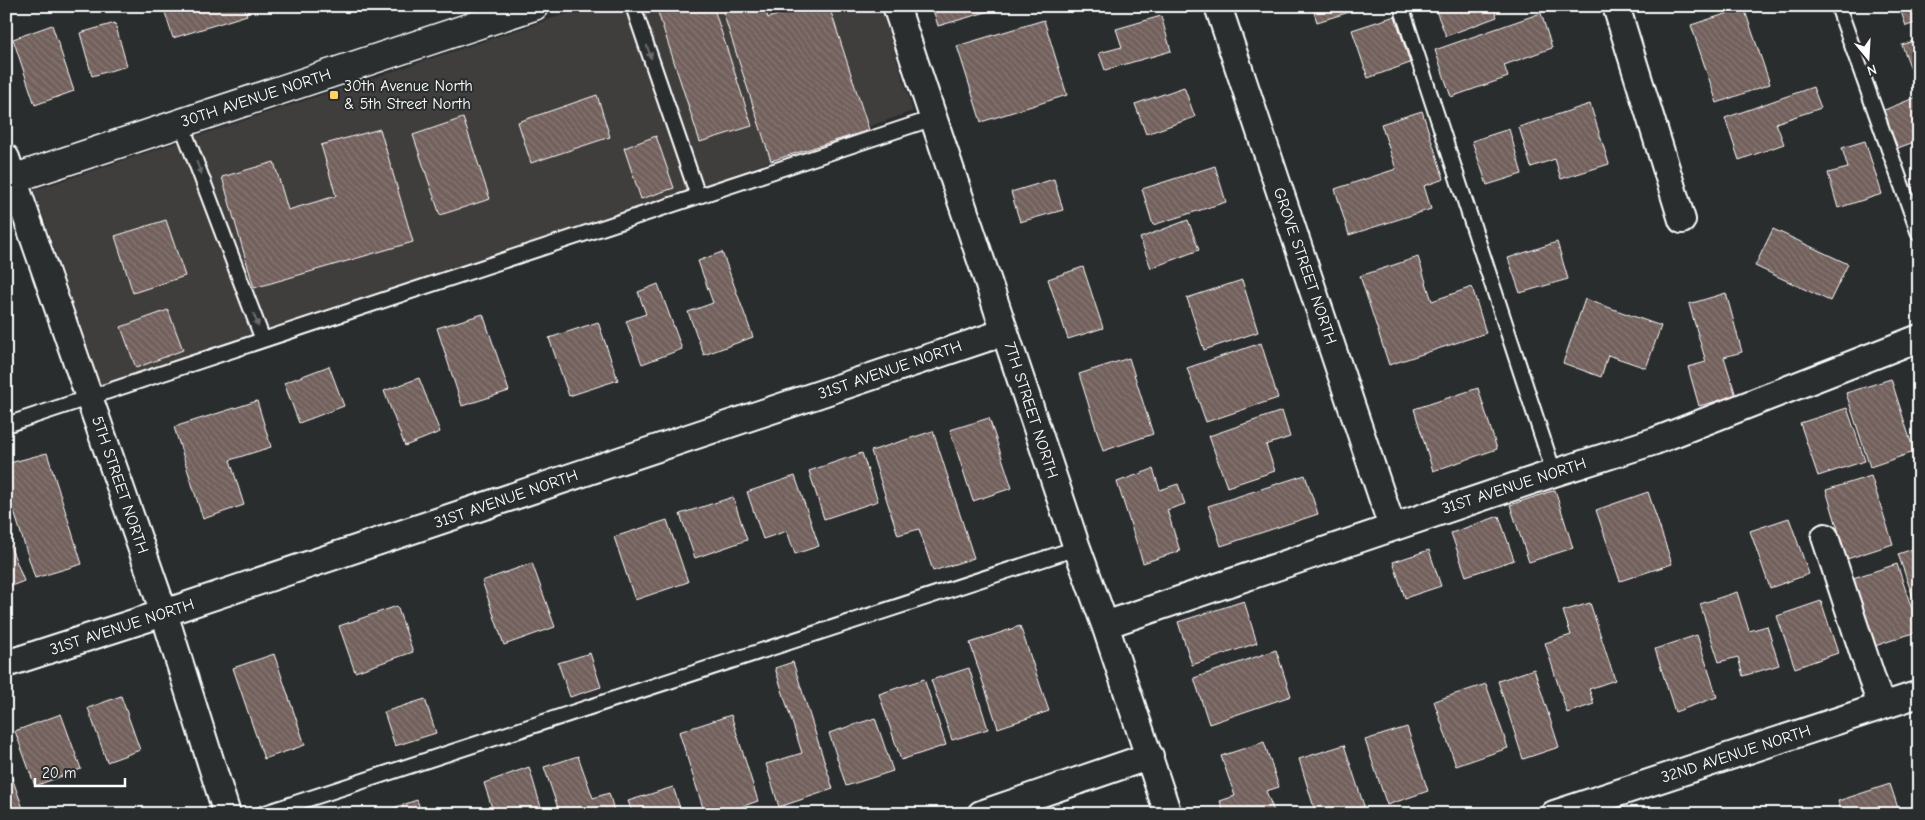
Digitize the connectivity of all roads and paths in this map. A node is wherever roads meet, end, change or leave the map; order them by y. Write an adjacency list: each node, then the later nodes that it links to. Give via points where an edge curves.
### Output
1 (534, 6): 9 (street, 30TH AVENUE NORTH)
2 (633, 6): 11 (lane, one-way to 11)
3 (896, 6): 8 (street, 7TH STREET NORTH)
4 (1218, 6): 20 (street, GROVE STREET NORTH)
5 (1401, 6): 19 (lane)
6 (1616, 6): 12 (street)
7 (1838, 6): 13 (lane)
8 (934, 118): 11 (lane); 14 (street, 7TH STREET NORTH)
9 (182, 123): 10 (street, 30TH AVENUE NORTH); 16 (lane, one-way to 16)
10 (9, 172): 17 (street, 5TH STREET NORTH)
11 (698, 196): 16 (lane)
12 (1682, 220)
13 (1919, 234)
14 (1005, 332): 22 (street, 7TH STREET NORTH); 23 (street, 31ST AVENUE NORTH)
15 (1919, 338): 19 (street, 31ST AVENUE NORTH, via 1655,441)
16 (263, 340): 17 (lane)
17 (89, 398): 18 (lane); 23 (street, 5TH STREET NORTH)
18 (6, 425)
19 (1554, 472): 20 (street, 31ST AVENUE NORTH)
20 (1392, 527): 24 (street, 31ST AVENUE NORTH)
21 (1825, 537): 27 (street)
22 (1077, 548): 24 (street, 7TH STREET NORTH); 30 (lane)
23 (164, 613): 25 (street, 31ST AVENUE NORTH); 29 (street, 5TH STREET NORTH)
24 (1105, 625): 28 (street, 7TH STREET NORTH)
25 (6, 664)
26 (1919, 694): 27 (street, 32ND AVENUE NORTH)
27 (1881, 706): 33 (street, 32ND AVENUE NORTH)
28 (1150, 756): 31 (street); 32 (street, 7TH STREET NORTH)
29 (227, 814)
30 (262, 814)
31 (981, 814)
32 (1168, 814)
33 (1554, 814)

